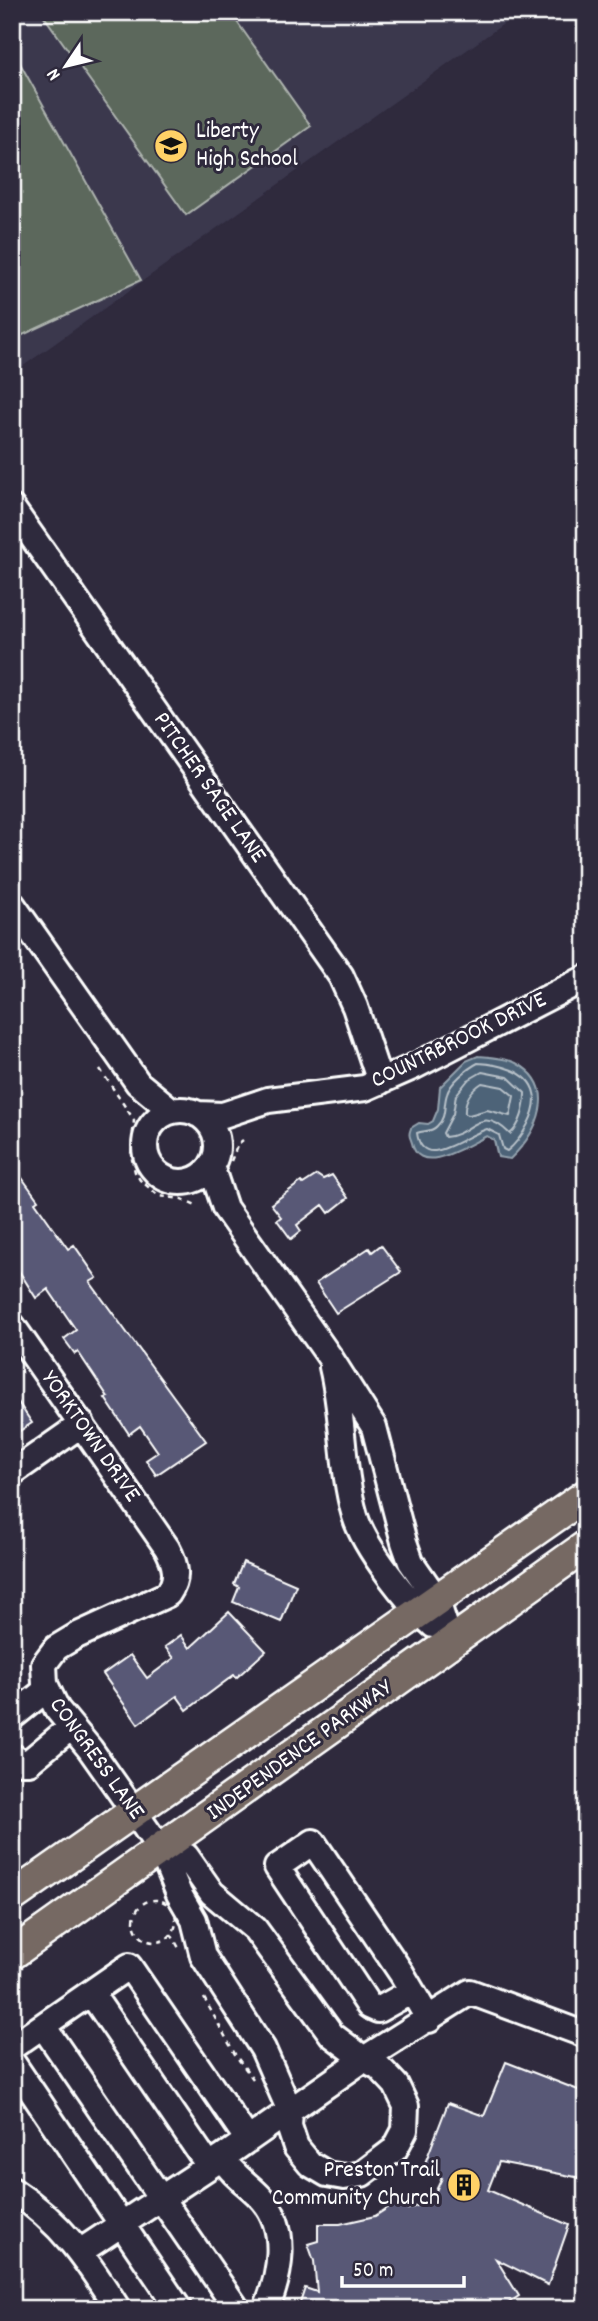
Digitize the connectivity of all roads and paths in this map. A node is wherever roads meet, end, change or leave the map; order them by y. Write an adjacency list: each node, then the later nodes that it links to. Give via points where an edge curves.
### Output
1 (12, 508): 5 (street, PITCHER SAGE LANE, via 341,976)
2 (15, 914): 6 (street)
3 (586, 978): 5 (street, COUNTRBROOK DRIVE)
4 (100, 1069): 13 (path, via 134,1120 131,1155 139,1180 159,1196)
5 (380, 1082): 7 (street, COUNTRBROOK DRIVE, via 365,1088 268,1100)
6 (138, 1083): 8 (street); 9 (street, via 150,1119)
7 (247, 1108): 8 (street, COUNTRBROOK DRIVE, via 223,1115); 11 (street)
8 (184, 1112): 9 (street, via 161,1116); 11 (street, via 206,1121 214,1131)
9 (147, 1134): 12 (street, via 145,1145 152,1167 170,1181)
10 (243, 1140): 11 (path, via 232,1157)
11 (219, 1160): 12 (street, via 203,1175); 14 (street)
12 (181, 1182): 14 (street)
13 (198, 1206)
14 (225, 1208): 16 (street)
15 (12, 1325): 17 (street, YORKTOWN DRIVE)
16 (329, 1356): 21 (street, via 374,1427 404,1542); 21 (street, via 356,1518 365,1538)
17 (82, 1424): 18 (street); 23 (street, YORKTOWN DRIVE, via 167,1548 176,1570 174,1586 168,1594 65,1642)
18 (12, 1473)
19 (586, 1495): 21 (main road, INDEPENDENCE PARKWAY)
20 (586, 1546): 22 (main road, INDEPENDENCE PARKWAY)
21 (427, 1605): 22 (street); 28 (main road, INDEPENDENCE PARKWAY)
22 (451, 1643): 29 (main road, INDEPENDENCE PARKWAY)
23 (44, 1664): 24 (street, CONGRESS LANE)
24 (47, 1689): 25 (street); 26 (street, CONGRESS LANE)
25 (12, 1717)
26 (71, 1727): 27 (street, via 29,1762); 28 (street, CONGRESS LANE)
27 (12, 1756)
28 (134, 1812): 29 (street, CONGRESS LANE); 30 (main road, INDEPENDENCE PARKWAY)
29 (161, 1850): 33 (main road, INDEPENDENCE PARKWAY); 41 (street, via 186,1856 212,1893 255,1928 332,2035); 44 (street, CONGRESS LANE, via 194,1920 203,1956 263,2049)
30 (12, 1896)
31 (171, 1934): 31 (path, via 176,1915 167,1903 153,1899 136,1910 139,1936 161,1941); 32 (path)
32 (182, 1953)
33 (12, 1954)
34 (412, 1991): 34 (street, via 313,1842 276,1867 369,2006 378,2010); 37 (street)
35 (91, 1993): 38 (street); 45 (street, via 129,1966); 46 (street)
36 (204, 1997): 43 (path, via 236,2056)
37 (429, 2020): 39 (street, via 470,1992); 41 (street)
38 (43, 2026): 40 (street); 48 (street)
39 (586, 2035)
40 (12, 2048)
41 (364, 2059): 44 (street); 44 (street, via 396,2085 406,2106 405,2130 395,2149 380,2163 344,2178 327,2174 310,2164 296,2147)
42 (12, 2062): 49 (street)
43 (260, 2088)
44 (290, 2111): 45 (street)
45 (248, 2140): 46 (street)
46 (215, 2162): 48 (street); 54 (street, via 265,2202 277,2228 281,2252)
47 (12, 2190): 50 (street, via 47,2214)
48 (161, 2198): 49 (street); 53 (street)
49 (122, 2224): 50 (street); 52 (street)
50 (80, 2251): 51 (street)
51 (118, 2309)
52 (179, 2309)
53 (237, 2309)
54 (266, 2309)

